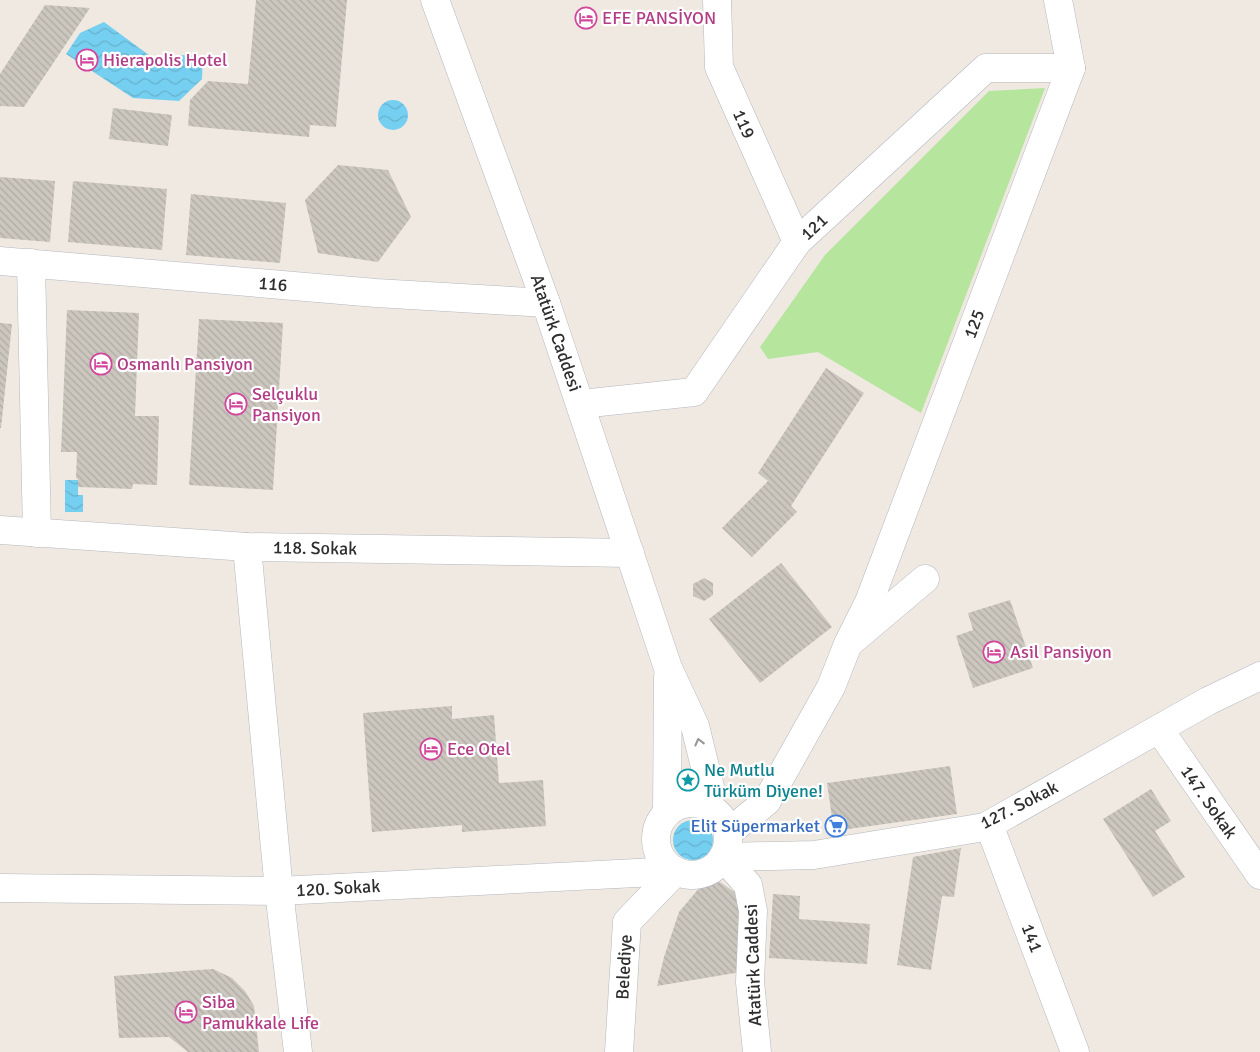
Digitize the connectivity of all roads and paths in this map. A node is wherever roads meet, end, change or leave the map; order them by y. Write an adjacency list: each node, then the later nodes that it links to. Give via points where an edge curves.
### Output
1 (435, 0): 8 (street, Atatürk Caddesi)
2 (717, 0): 5 (street, 119, via 719,67)
3 (1058, 0): 4 (street)
4 (1071, 68): 5 (street, 121, via 986,68); 15 (street, 125, via 868,602)
5 (797, 242): 9 (street, 121, via 694,392)
6 (0, 261): 7 (street, 116)
7 (31, 263): 8 (street, 116, via 376,293); 11 (street)
8 (546, 303): 9 (street, Atatürk Caddesi)
9 (581, 404): 13 (street, Atatürk Caddesi)
10 (0, 530): 11 (street, 118. Sokak)
11 (37, 533): 12 (street, 118. Sokak)
12 (248, 547): 13 (street, 118. Sokak); 26 (street)
13 (630, 553): 16 (street, Atatürk Caddesi)
14 (925, 579): 15 (street)
15 (848, 644): 22 (street, 125, via 831,687 767,801)
16 (668, 668): 19 (street, Atatürk Caddesi, one-way to 16, via 710,787 695,726); 20 (street, Atatürk Caddesi)
17 (1260, 676): 18 (street, 127. Sokak)
18 (1159, 729): 21 (street, 127. Sokak); 24 (street, 147. Sokak)
19 (709, 807): 20 (street, via 687,804); 22 (street, via 725,823)
20 (667, 813): 23 (street, via 660,823 657,845 660,855)
21 (985, 826): 22 (street, 127. Sokak, via 814,855); 30 (street, 141, via 991,830)
22 (726, 845): 23 (street, via 717,866 708,872 686,874); 29 (street, Atatürk Caddesi, via 748,886 754,911 750,982)
23 (676, 871): 26 (street, 120. Sokak); 28 (street, Belediye, via 627,922)
24 (1260, 875)
25 (0, 888): 26 (street, 120. Sokak)
26 (279, 891): 27 (street)
27 (298, 1052)
28 (619, 1052)
29 (758, 1052)
30 (1075, 1052)

